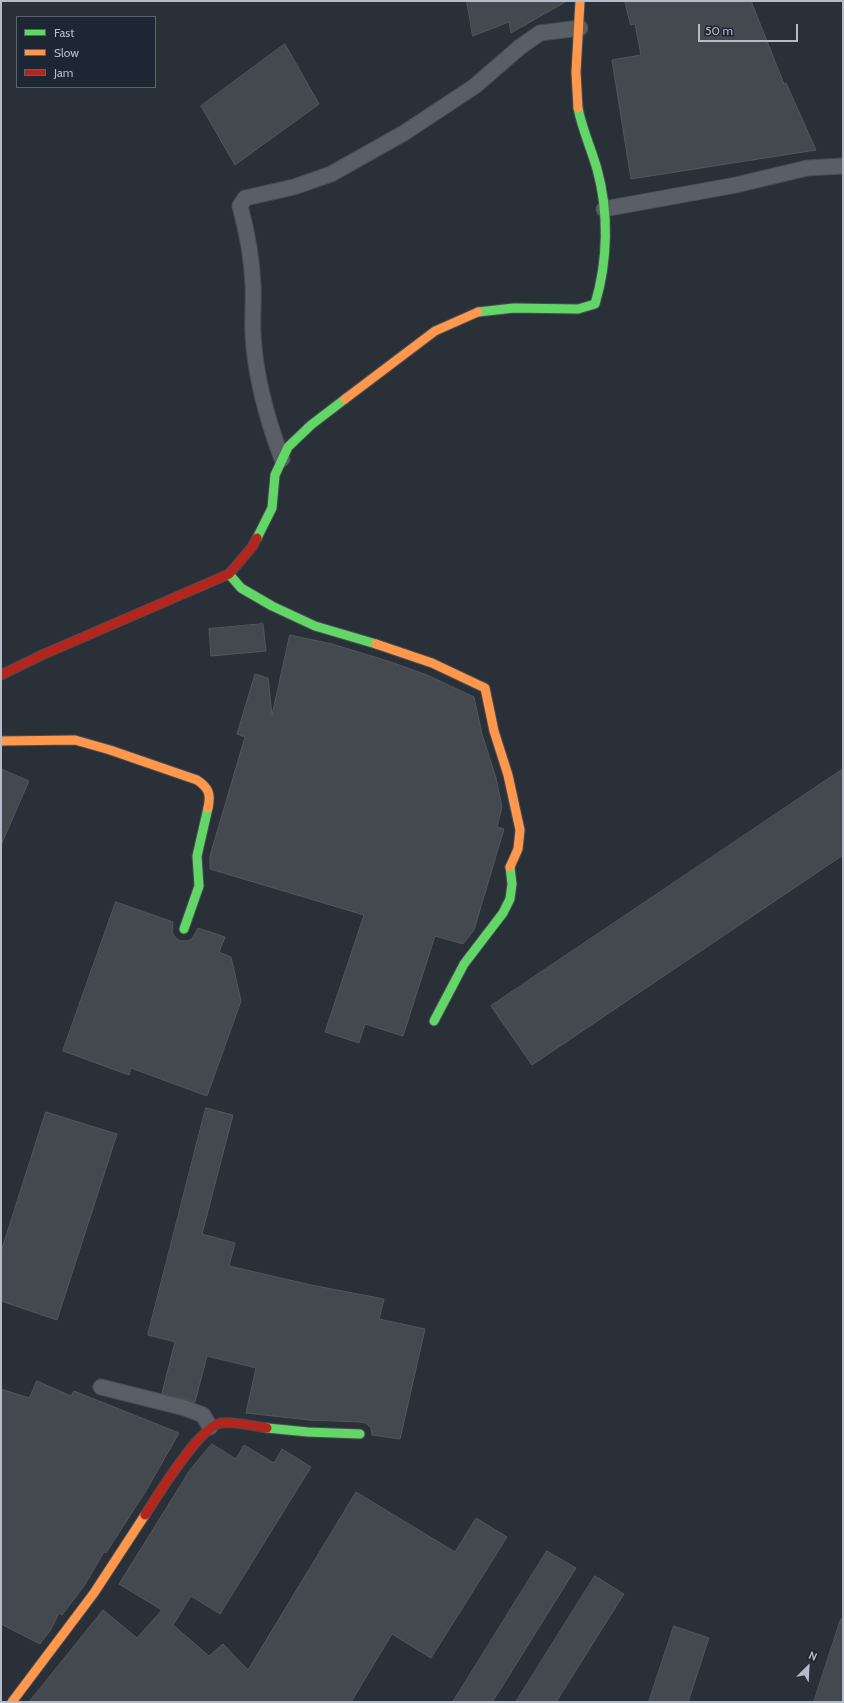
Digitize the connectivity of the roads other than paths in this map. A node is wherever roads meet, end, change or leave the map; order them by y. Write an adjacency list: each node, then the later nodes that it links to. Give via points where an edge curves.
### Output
1 (580, 1): 2 (street)
2 (580, 28): 4 (street, via 576,94 580,120 597,169); 5 (street, via 540,32 475,86 404,133 331,174 294,188 245,198 240,206 246,228 253,285 253,334 257,370 270,427)
3 (843, 166): 4 (street, via 807,168 736,185)
4 (604, 209): 5 (street, via 604,258 600,292 595,304 578,309 514,308 480,311 435,331 311,425 288,447)
5 (282, 459): 6 (street, via 274,475 272,508 252,547)
6 (229, 574): 7 (street); 10 (street, via 241,588 315,626 425,661 485,688 520,830 518,849 510,867 510,899 503,913 464,964)
7 (1, 675)
8 (1, 741): 9 (street, via 75,740 197,780 206,786 210,798 197,856 199,886)
9 (184, 929)
10 (434, 1021)
11 (101, 1387): 12 (street, via 185,1408 203,1415)
12 (210, 1427): 13 (street, via 221,1423 308,1432); 14 (street, via 180,1462 94,1593)
13 (360, 1434)
14 (12, 1702)

